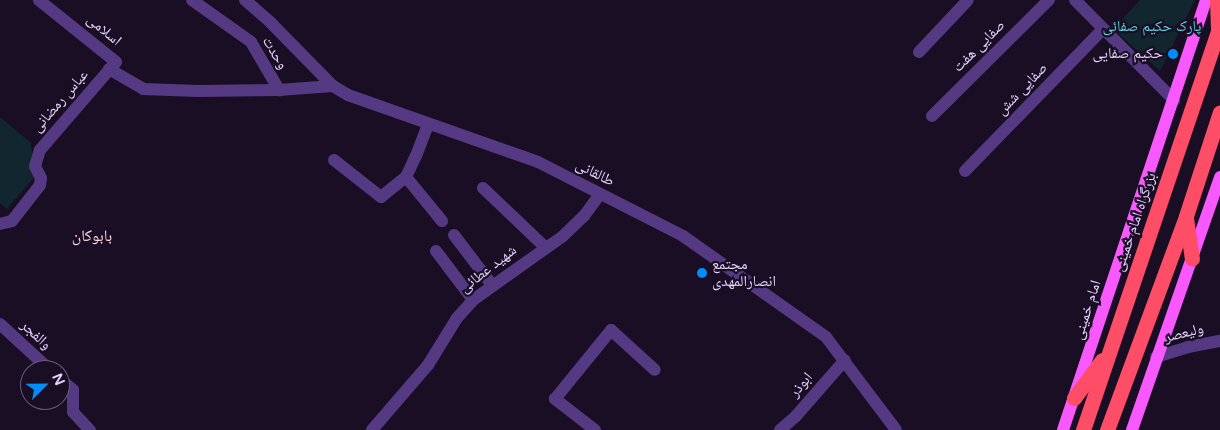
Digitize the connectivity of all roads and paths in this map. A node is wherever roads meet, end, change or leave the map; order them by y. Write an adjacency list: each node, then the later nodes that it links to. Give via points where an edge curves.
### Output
1 (39, 0): 12 (street, اسلامی, via 116,62)
2 (192, 0): 14 (street, وحدت, via 251,42)
3 (245, 0): 13 (street, طالقانی)
4 (968, 0): 11 (street)
5 (1049, 0): 17 (street, صفایی هفت)
6 (1075, 0): 10 (street)
7 (1206, 0): 15 (main road, امام خمینی)
8 (1217, 0): 9 (highway)
9 (1219, 28): 36 (highway, بزرگراه امام خمینی)
10 (1103, 29): 15 (street); 20 (street, صفایی شش)
11 (919, 52)
12 (109, 69): 14 (street, via 143,89); 27 (street, عباس رمضانی, via 40,150 35,166 41,178 40,185 12,221)
13 (333, 86): 14 (street); 18 (street, طالقانی, via 348,95)
14 (279, 90)
15 (1174, 100): 42 (main road, امام خمینی)
16 (1220, 112): 25 (highway)
17 (932, 116)
18 (428, 124): 21 (street); 24 (street, طالقانی, via 538,162)
19 (334, 160): 21 (street, via 381,197)
20 (965, 171)
21 (406, 177): 26 (street)
22 (1220, 177): 31 (main road)
23 (483, 188): 29 (street)
24 (600, 194): 29 (street, شهید عطائی, via 584,216); 39 (street, طالقانی, via 683,236 826,337)
25 (1186, 216): 31 (highway); 51 (highway)
26 (442, 221)
27 (0, 224)
28 (454, 235): 32 (street)
29 (545, 248): 32 (street, شهید عطائی)
30 (436, 251): 33 (street)
31 (1192, 259): 37 (main road)
32 (492, 285): 33 (street, شهید عطائی)
33 (473, 300): 45 (street, شهید عطائی, via 457,318 428,365)
34 (0, 324): 38 (street, والفجر)
35 (1220, 341): 37 (street, ولیعصر)
36 (1111, 346): 42 (highway); 50 (highway, بزرگراه امام خمینی)
37 (1156, 357): 43 (main road)
38 (39, 360)
39 (845, 360): 47 (street, ابوذر); 48 (street, طالقانی)
40 (655, 370): 46 (street, via 611,330 555,399)
41 (70, 387): 44 (street, via 73,390 73,412)
42 (1074, 398): 49 (main road, امام خمینی)
43 (1142, 400): 52 (main road); 53 (main road, via 1140,419)
44 (90, 430)
45 (372, 430)
46 (595, 430)
47 (780, 430)
48 (896, 430)
49 (1064, 430)
50 (1083, 430)
51 (1107, 430)
52 (1132, 430)
53 (1143, 430)

